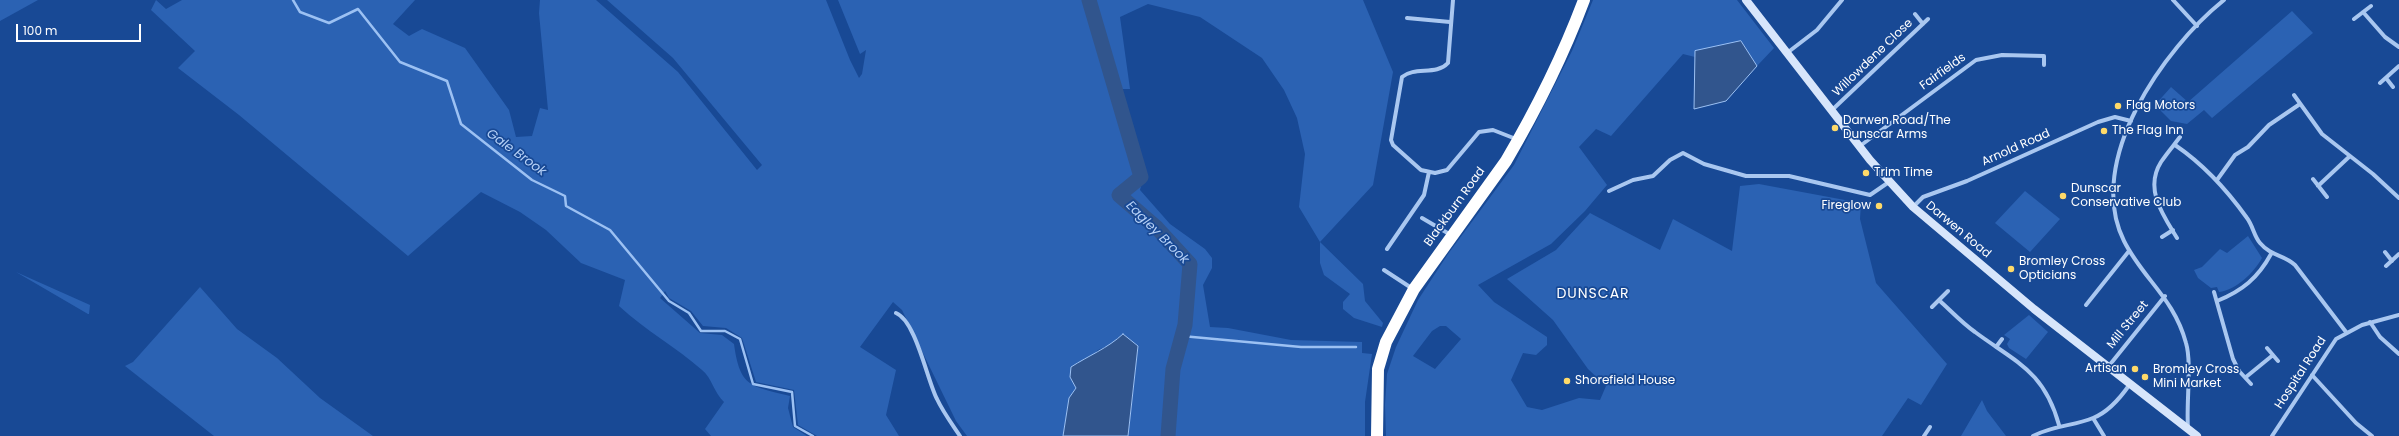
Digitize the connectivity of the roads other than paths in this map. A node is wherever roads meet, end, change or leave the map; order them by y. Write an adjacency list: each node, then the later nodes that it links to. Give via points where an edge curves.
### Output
1 (1453, 0): 12 (street)
2 (1584, 0): 28 (highway, Blackburn Road, via 1557,66)
3 (1746, 0): 17 (main road, Darwen Road)
4 (1842, 0): 17 (street, via 1817,30)
5 (2173, 0): 15 (street)
6 (2224, 0): 15 (street)
7 (2371, 6): 8 (street)
8 (2364, 12): 11 (street); 16 (street, via 2385,37)
9 (1915, 14): 14 (street)
10 (1928, 19): 14 (street, Willowdene Close)
11 (2354, 19)
12 (1450, 22): 13 (street, via 1410,18); 32 (street, via 1448,63 1441,69 1411,72 1402,77 1390,134 1393,145 1422,170)
13 (1411, 24)
14 (1923, 24): 25 (street, Willowdene Close)
15 (2197, 26): 26 (street, via 2155,76)
16 (2399, 47)
17 (1787, 53): 25 (main road, Darwen Road)
18 (2044, 65): 30 (street, Fairfields, via 2044,56 2002,55 1976,60)
19 (2399, 66): 20 (street)
20 (2386, 78): 21 (street); 22 (street)
21 (2380, 83)
22 (2392, 87)
23 (2294, 95): 24 (street)
24 (2300, 104): 31 (street, via 2322,134); 34 (street, via 2269,125 2253,142 2235,155)
25 (1831, 111): 30 (main road, Darwen Road)
26 (2131, 121): 42 (street, Arnold Road, via 2115,117 2098,122 1967,181 1923,197); 49 (street, via 2118,152 2114,177 2118,224)
27 (2180, 137): 29 (street)
28 (1518, 140): 32 (street, via 1493,130 1479,132 1453,166 1441,172); 45 (highway, Blackburn Road, via 1506,162)
29 (2175, 145): 34 (street, via 2192,156); 44 (street, via 2159,168 2155,185 2159,208)
30 (1859, 146): 35 (main road, Darwen Road)
31 (2350, 156): 36 (street); 39 (street)
32 (1429, 172): 48 (street, via 1424,195)
33 (2313, 179): 36 (street)
34 (2217, 180): 51 (street, via 2250,222 2259,242)
35 (1889, 182): 37 (street, via 1870,196 1789,176 1746,176 1704,164 1683,153 1670,160 1653,176 1633,180); 42 (main road, Darwen Road)
36 (2318, 186): 40 (street)
37 (1609, 191)
38 (2399, 191): 39 (street)
39 (2395, 194): 41 (street)
40 (2327, 197)
41 (2399, 198)
42 (1912, 207): 74 (main road, Darwen Road, via 2034,309)
43 (1422, 218): 45 (street)
44 (2173, 230): 46 (street); 47 (street)
45 (1450, 235): 56 (highway, Blackburn Road)
46 (2162, 237)
47 (2177, 238)
48 (1387, 249)
49 (2130, 251): 59 (street); 62 (street)
50 (2384, 252): 53 (street)
51 (2271, 254): 61 (street, via 2258,276 2236,293); 67 (street, via 2287,259 2295,265)
52 (2399, 254): 53 (street)
53 (2392, 261): 54 (street)
54 (2386, 266)
55 (1384, 270): 56 (street)
56 (1414, 289): 84 (highway, Blackburn Road, via 1386,342 1378,369)
57 (1948, 291): 60 (street)
58 (2214, 292): 61 (street)
59 (2165, 296): 74 (street, Mill Street); 82 (street, via 2187,345)
60 (1940, 301): 63 (street); 69 (street, via 1973,331)
61 (2217, 301): 76 (street, via 2233,359)
62 (2086, 305)
63 (1932, 306)
64 (896, 313): 83 (street, via 905,321 914,336 936,398)
65 (2399, 315): 66 (street, Hospital Road)
66 (2370, 322): 67 (street, Hospital Road); 71 (street, via 2380,337)
67 (2346, 332): 75 (street, Hospital Road, via 2327,348)
68 (2002, 339): 69 (street)
69 (1996, 347): 80 (street, via 2022,364 2038,380 2050,399)
70 (2267, 348): 72 (street)
71 (2399, 354)
72 (2273, 355): 73 (street); 76 (street)
73 (2278, 361)
74 (2108, 366): 77 (main road, Darwen Road)
75 (2312, 375): 89 (street, Hospital Road); 90 (street, via 2356,423)
76 (2246, 377): 78 (street)
77 (2130, 384): 79 (street, via 2108,409); 82 (main road, Darwen Road)
78 (2251, 384)
79 (2093, 418): 80 (street); 87 (street)
80 (2059, 425): 86 (street)
81 (1930, 427): 85 (street)
82 (2188, 430): 88 (main road, Darwen Road)
83 (960, 436)
84 (1377, 436)
85 (1924, 436)
86 (2033, 436)
87 (2104, 436)
88 (2197, 436)
89 (2272, 436)
90 (2372, 436)

